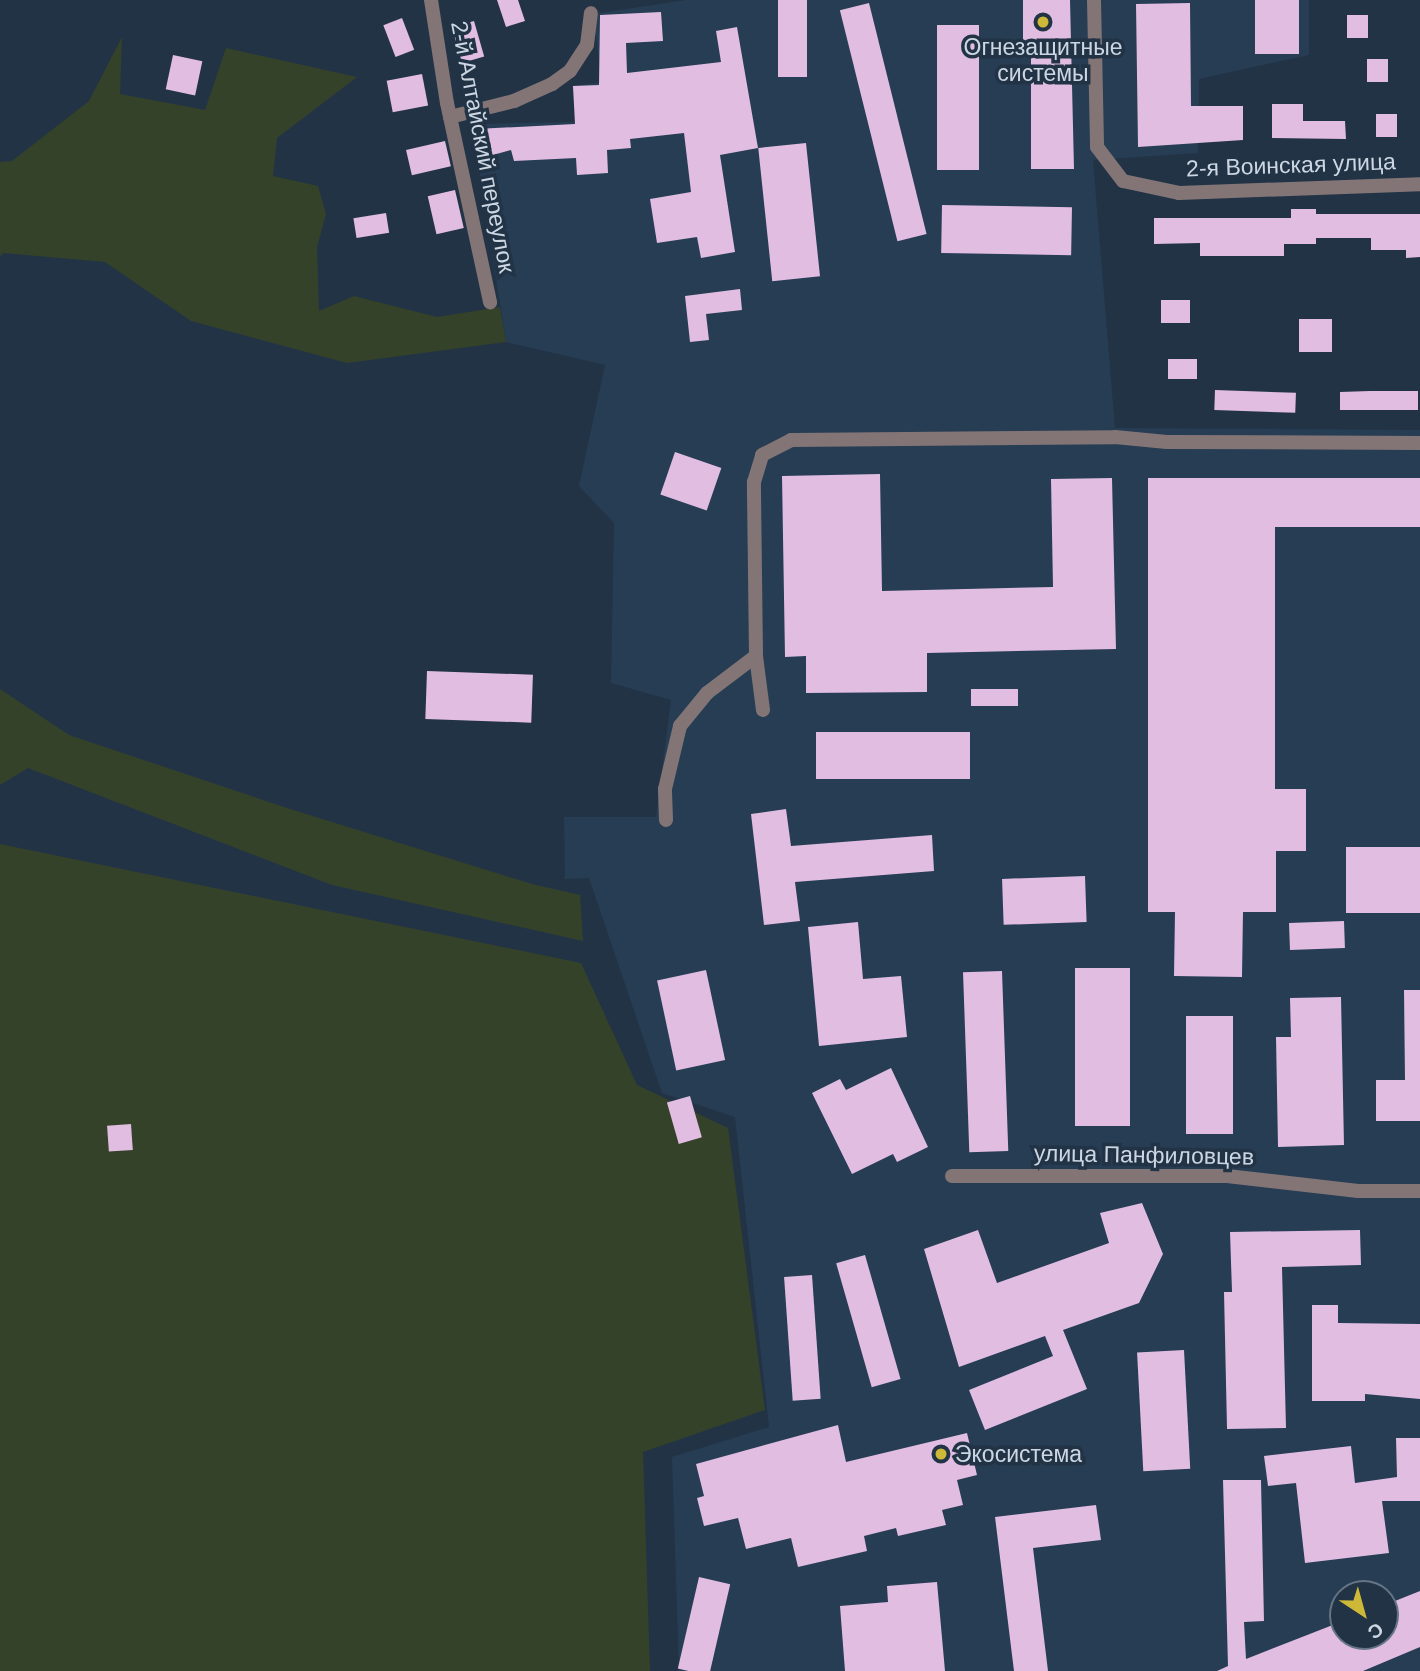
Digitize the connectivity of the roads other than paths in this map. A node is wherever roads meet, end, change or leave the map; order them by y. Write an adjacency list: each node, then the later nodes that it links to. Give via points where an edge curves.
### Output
1 (431, 0): 4 (street, 2-й Алтайский переулок)
2 (1094, 0): 5 (street, 2-я Воинская улица, via 1097,147 1123,181 1179,193)
3 (591, 13): 4 (street, via 587,45 570,71 514,101)
4 (450, 117): 6 (street, 2-й Алтайский переулок)
5 (1420, 184)
6 (490, 302)
7 (1420, 443): 8 (street, via 1167,442 1115,436 791,440 762,455 754,482)
8 (756, 656): 9 (street); 10 (street, via 707,693 680,726 665,789)
9 (763, 710)
10 (666, 820)
11 (952, 1176): 12 (street, улица Панфиловцев, via 1227,1176 1358,1191)
12 (1420, 1191)

